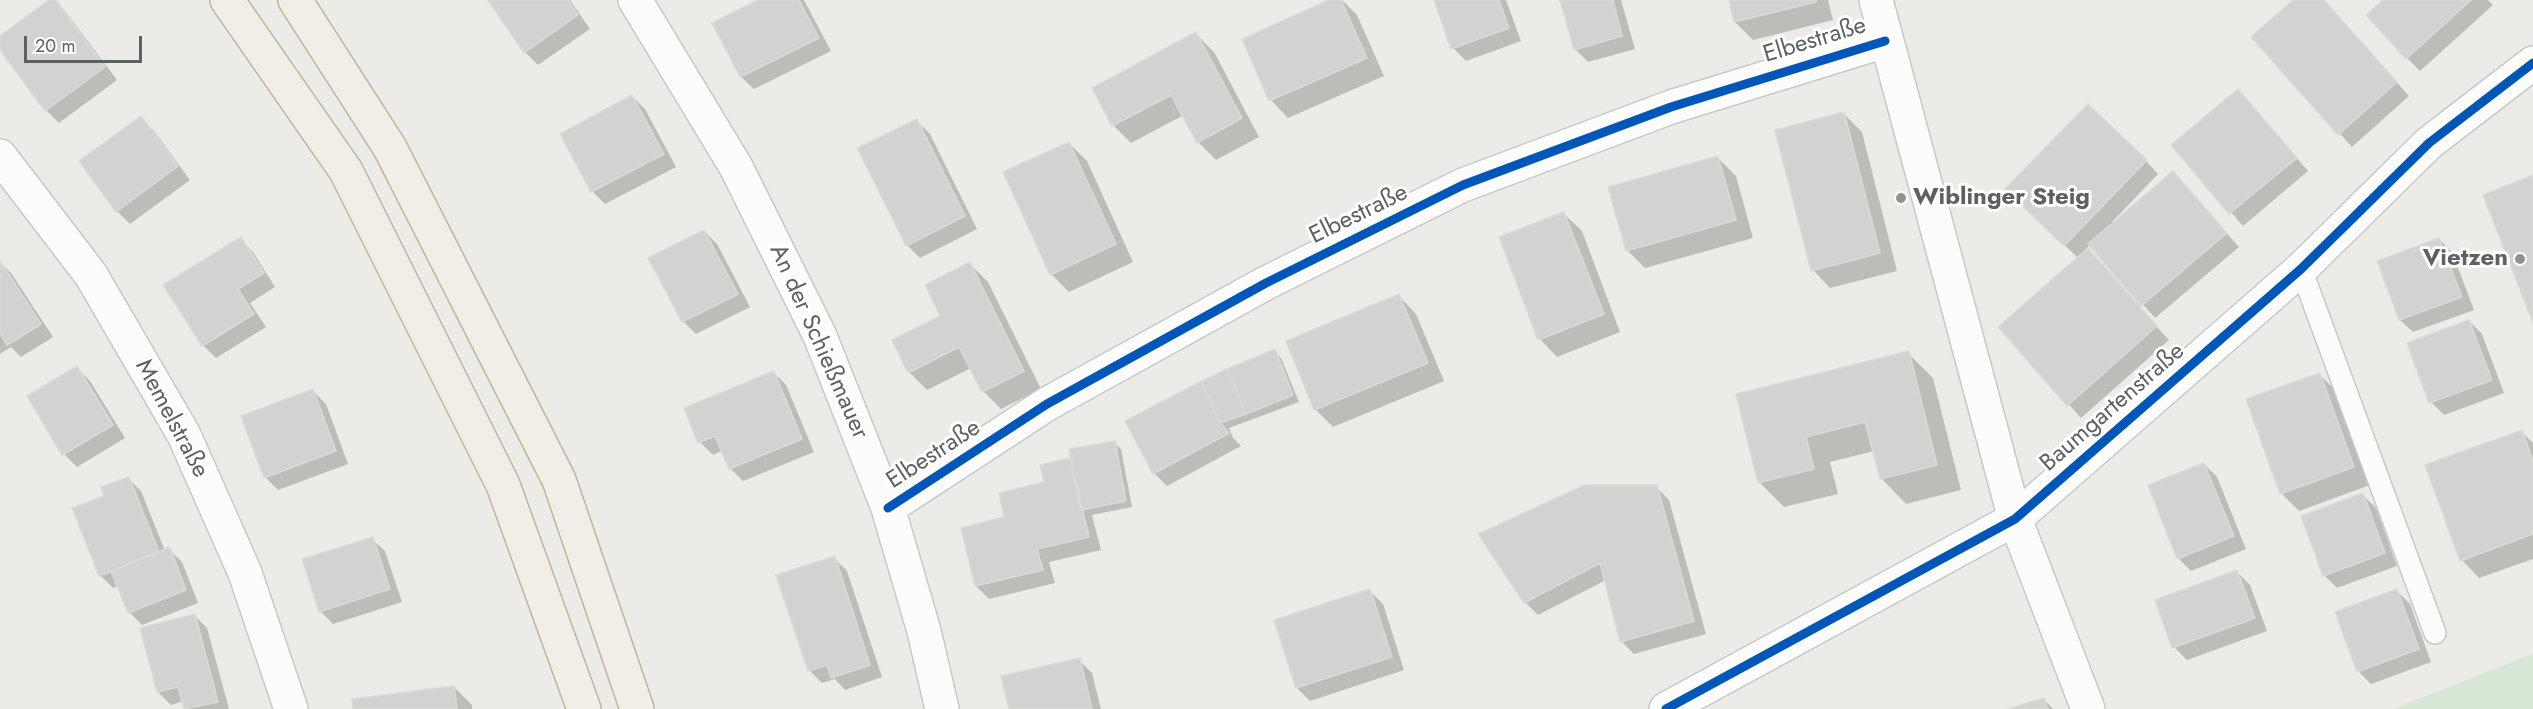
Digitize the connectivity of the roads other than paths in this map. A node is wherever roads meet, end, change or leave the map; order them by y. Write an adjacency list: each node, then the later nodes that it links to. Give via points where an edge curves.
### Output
1 (226, 0): 13 (highway, via 351,182 503,484)
2 (295, 0): 14 (highway, via 390,148 559,480)
3 (1876, 0): 5 (street)
4 (640, 1): 9 (street, An der Schießmauer, via 736,167 820,336)
5 (1885, 41): 9 (street, Elbestraße, via 1671,106 1463,185 1266,283 1047,404); 10 (street)
6 (2533, 63): 8 (street, Baumgartenstraße, via 2429,143)
7 (0, 156): 12 (street, Memelstraße, via 91,275 184,435 246,573)
8 (2301, 269): 10 (street, Baumgartenstraße); 11 (lane)
9 (888, 508): 15 (street, An der Schießmauer)
10 (2015, 519): 16 (street, Baumgartenstraße); 17 (street)
11 (2435, 633)
12 (291, 709)
13 (584, 709)
14 (638, 709)
15 (942, 709)
16 (1666, 709)
17 (2088, 709)

